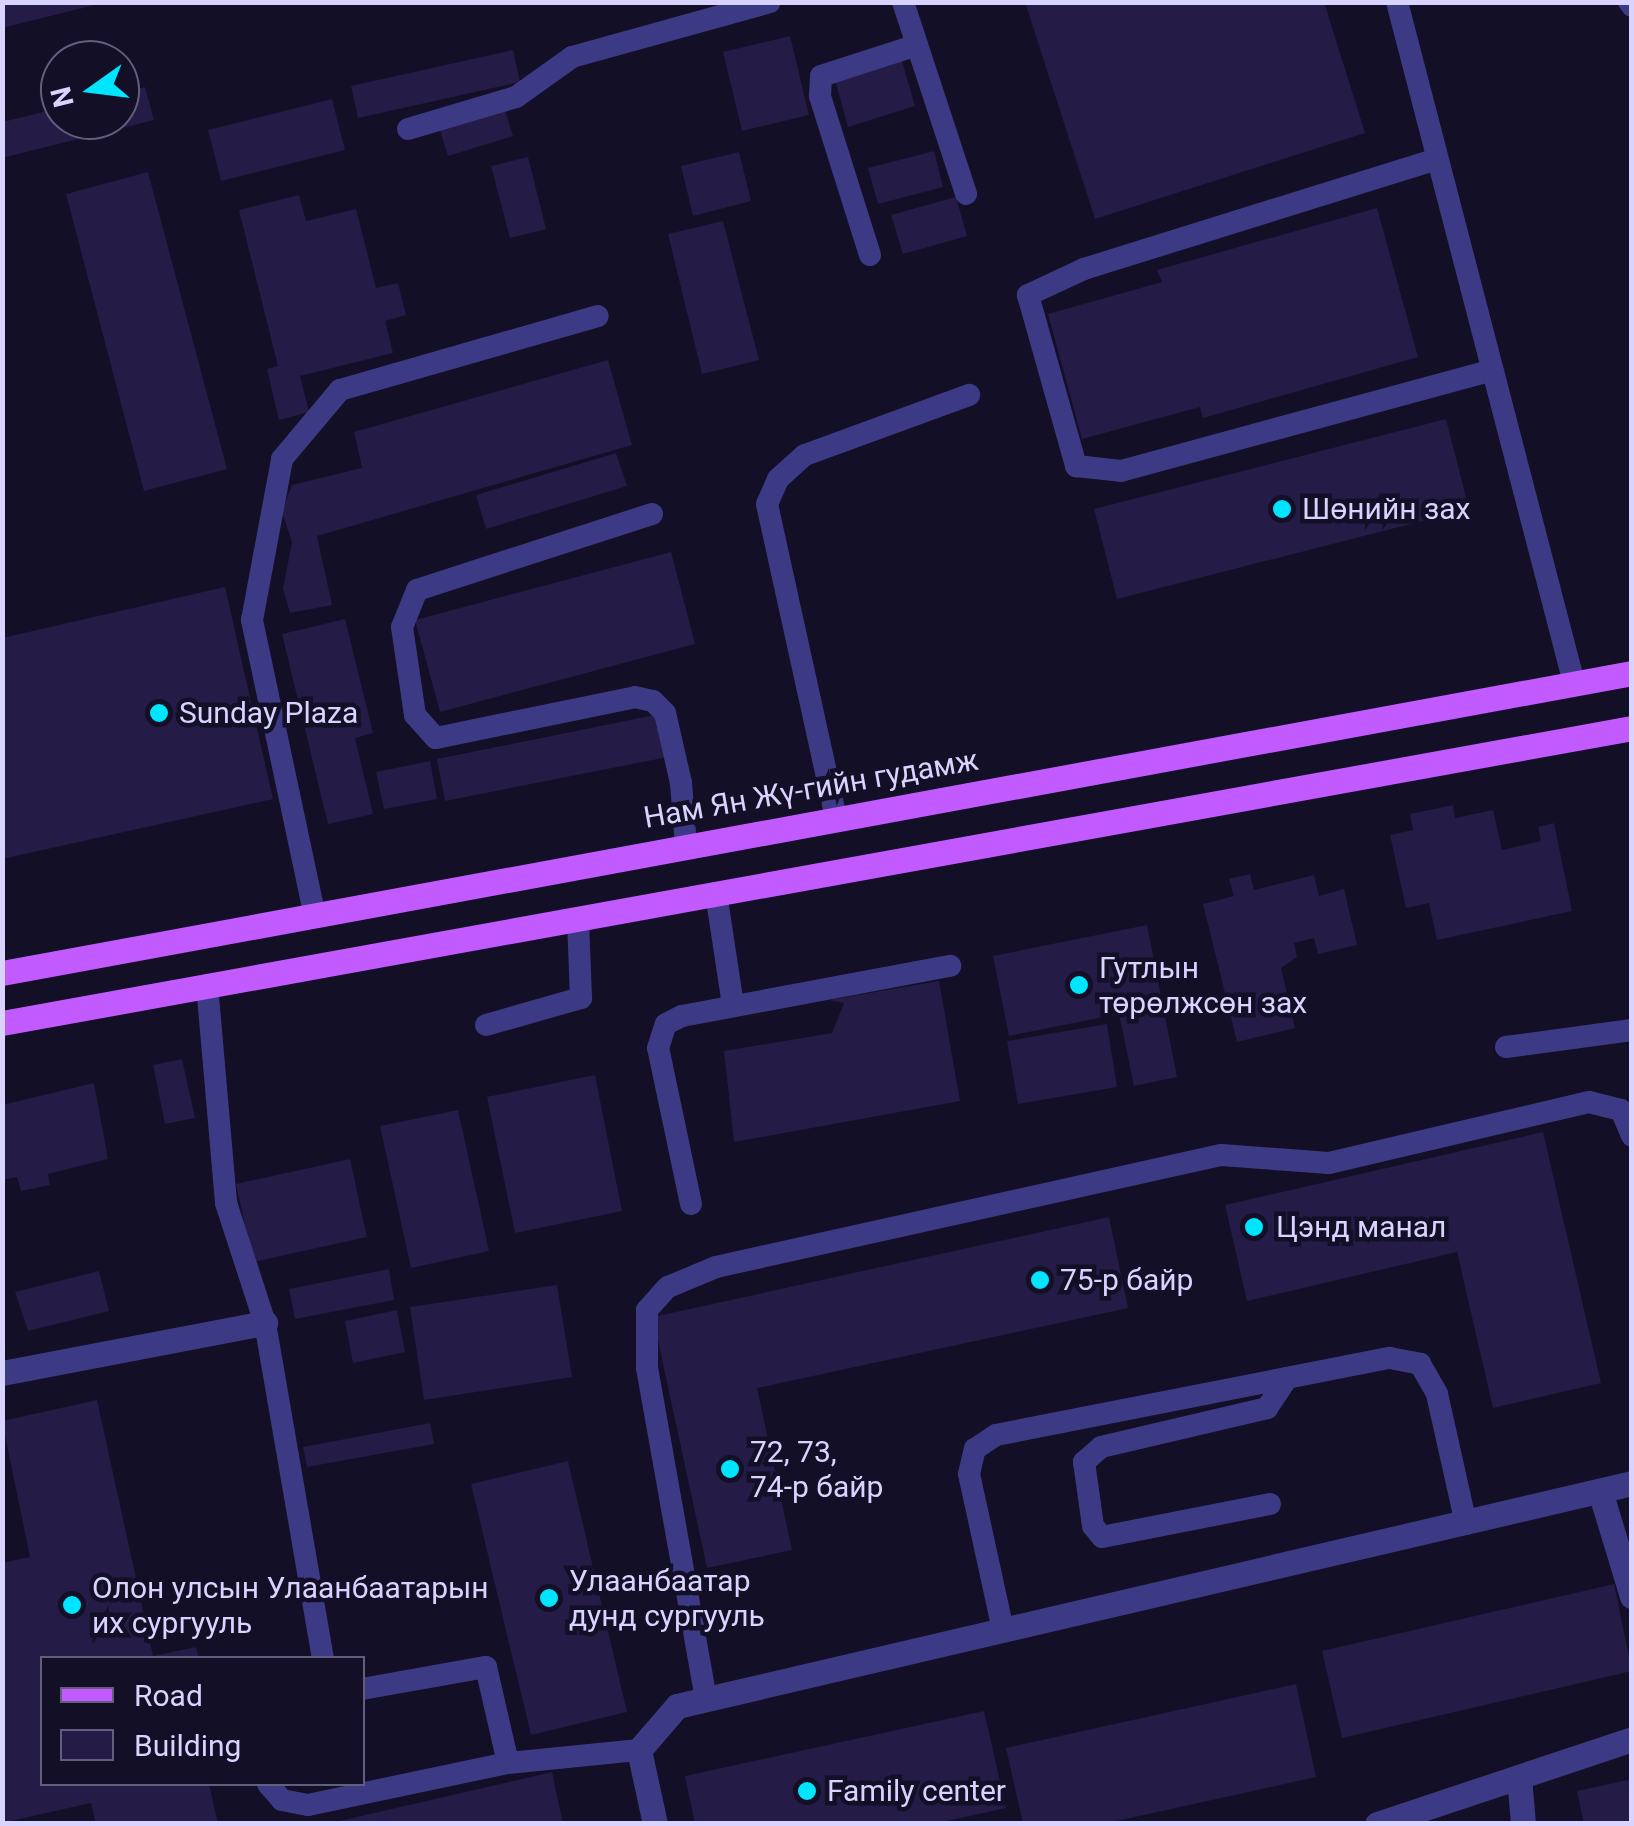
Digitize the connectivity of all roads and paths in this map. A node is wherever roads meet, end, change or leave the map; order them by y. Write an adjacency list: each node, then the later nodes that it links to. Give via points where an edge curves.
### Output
1 (770, 2): 5 (lane, via 572,58 516,97)
2 (903, 2): 4 (lane)
3 (1397, 2): 6 (lane)
4 (917, 45): 7 (lane); 8 (lane, via 821,76 820,96)
5 (408, 130)
6 (1438, 158): 10 (lane); 10 (lane, via 1084,269 1028,295 1076,466 1121,471)
7 (966, 194)
8 (870, 255)
9 (598, 316): 19 (lane, via 340,390 282,459 252,620)
10 (1493, 370): 14 (lane)
11 (969, 395): 16 (lane, via 806,455 778,479 768,504)
12 (652, 514): 17 (lane, via 418,590 402,627 415,715 436,738 635,697 653,701 665,713 681,782)
13 (1632, 673): 14 (main road, Нам Ян Жү-гийн гудамж)
14 (1574, 684): 16 (main road, Нам Ян Жү-гийн гудамж)
15 (1632, 728): 18 (main road)
16 (836, 818): 17 (main road, Нам Ян Жү-гийн гудамж)
17 (686, 845): 19 (main road, Нам Ян Жү-гийн гудамж)
18 (716, 893): 20 (main road); 24 (lane)
19 (314, 912): 22 (main road, Нам Ян Жү-гийн гудамж)
20 (578, 918): 23 (main road); 26 (lane, via 582,998)
21 (950, 966): 24 (lane)
22 (2, 973)
23 (208, 986): 25 (main road); 31 (lane, via 226,1203)
24 (733, 1005): 30 (lane, via 666,1024 658,1048)
25 (2, 1022)
26 (486, 1025)
27 (1632, 1030): 28 (lane)
28 (1506, 1047)
29 (1632, 1136): 42 (lane, via 1621,1110 1589,1102 1329,1164 1222,1155 716,1268 668,1287 647,1310 647,1368)
30 (691, 1204)
31 (265, 1322): 32 (street); 40 (lane)
32 (2, 1373)
33 (1287, 1378): 36 (lane, via 1268,1408 1101,1447 1084,1462 1093,1526 1102,1537); 37 (lane, via 1390,1358 1420,1364 1437,1394); 39 (lane, via 996,1435 976,1450 968,1474)
34 (1632, 1483): 35 (street)
35 (1600, 1491): 37 (street); 38 (street)
36 (1270, 1504)
37 (1466, 1524): 39 (street)
38 (1632, 1596)
39 (1003, 1630): 42 (street)
40 (322, 1656)
41 (365, 1689): 45 (lane, via 486,1667)
42 (706, 1699): 44 (street, via 677,1706)
43 (1632, 1739): 46 (street)
44 (640, 1750): 45 (lane); 48 (street)
45 (508, 1764): 47 (lane, via 308,1805 282,1800)
46 (1519, 1777): 49 (street); 50 (street)
47 (270, 1786)
48 (655, 1824)
49 (1377, 1824)
50 (1523, 1824)

